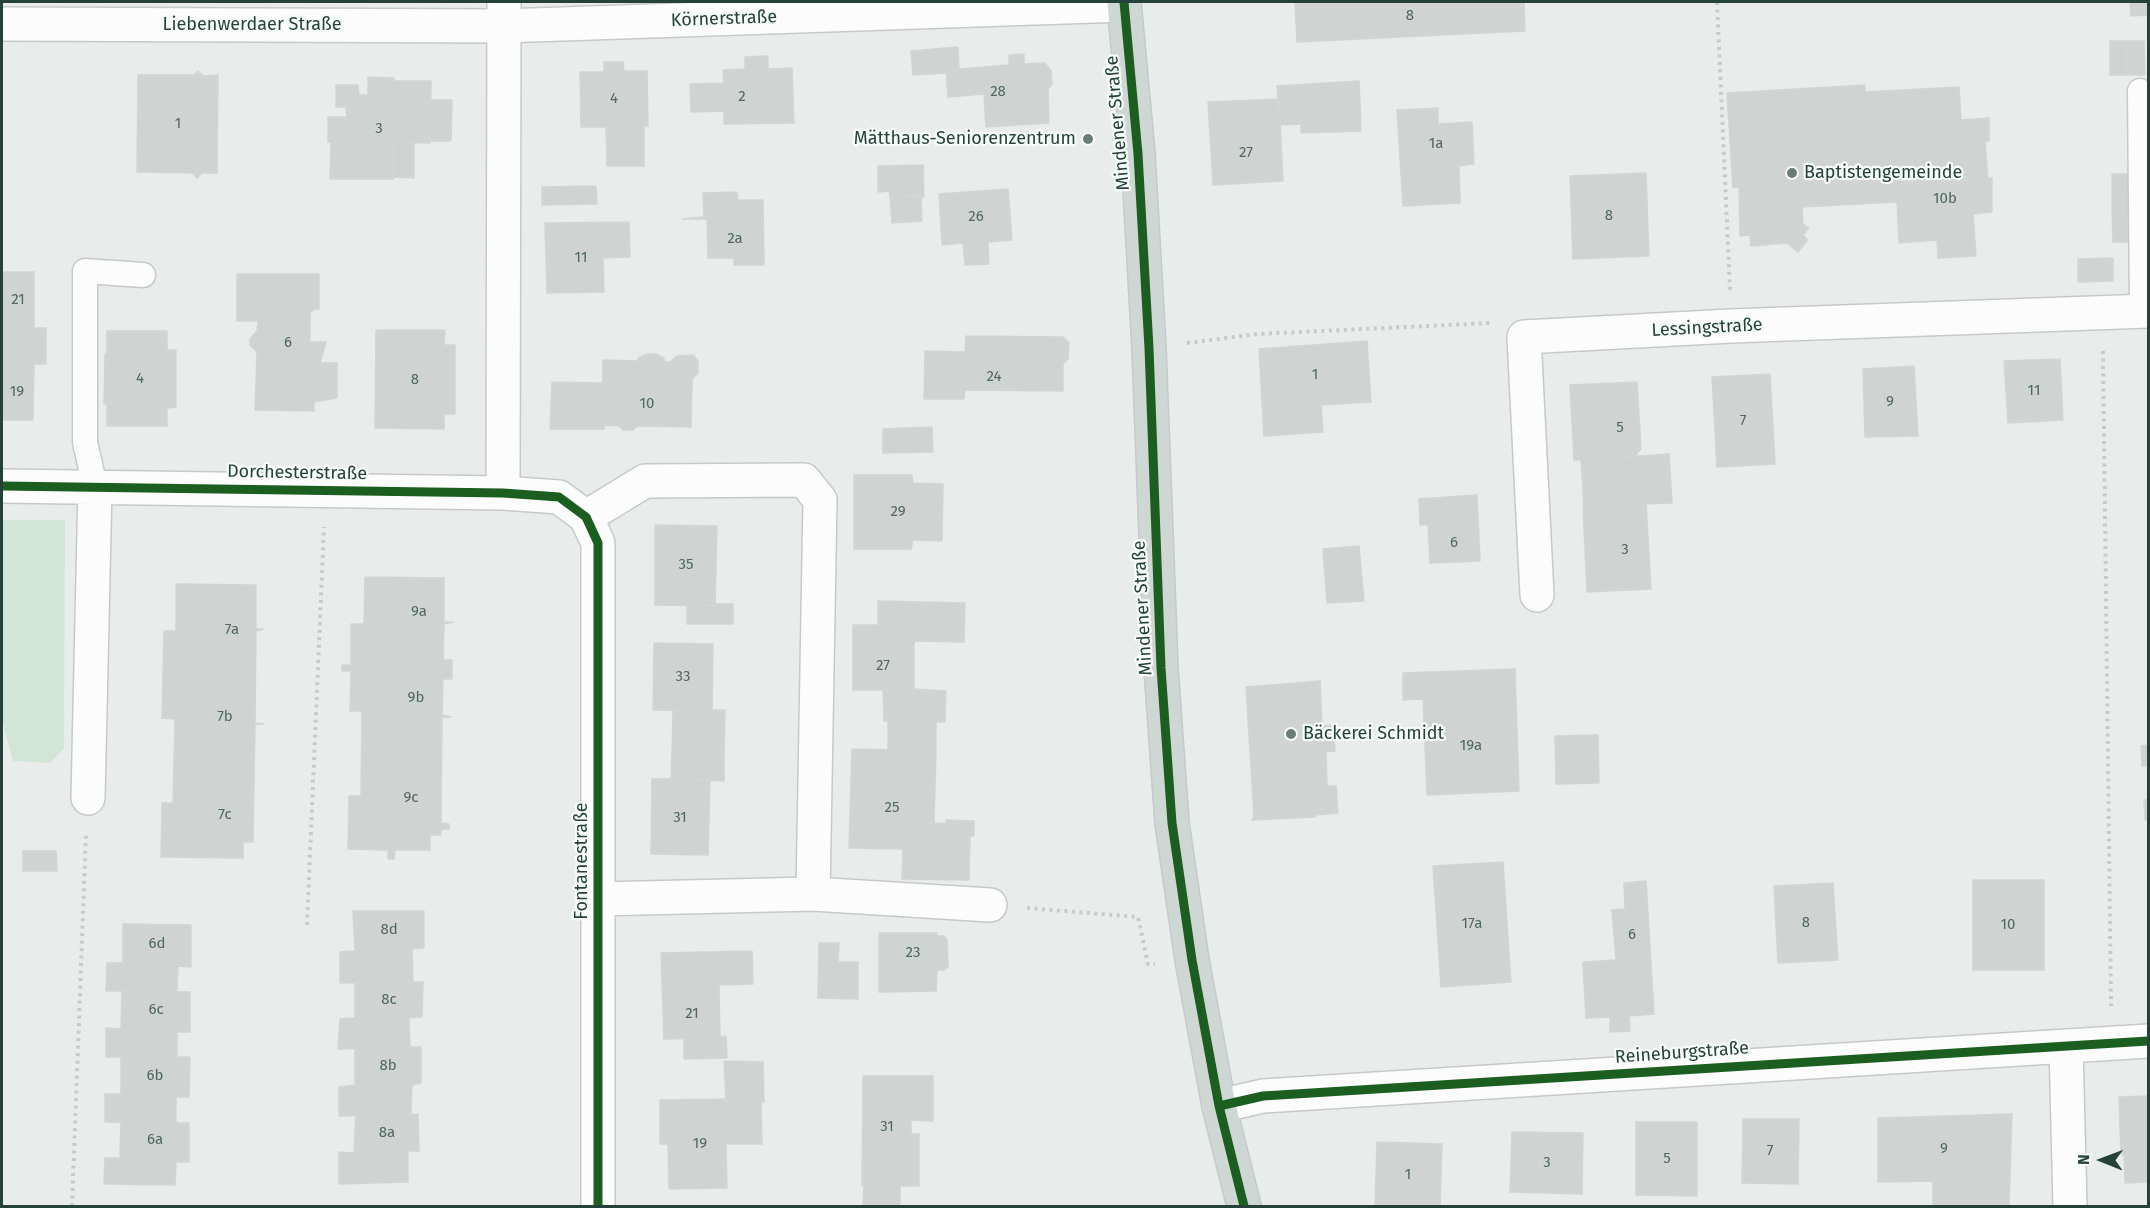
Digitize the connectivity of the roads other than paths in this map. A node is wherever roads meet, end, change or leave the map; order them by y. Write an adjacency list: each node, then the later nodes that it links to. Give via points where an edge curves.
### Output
1 (1124, 3): 2 (street, Körnerstraße); 18 (main road, Mindener Straße, via 1138,154 1172,812 1192,960)
2 (503, 14): 3 (street, Liebenwerdaer Straße); 9 (street)
3 (2, 24)
4 (2140, 91): 6 (lane)
5 (143, 275): 8 (lane, via 85,271 85,442)
6 (2145, 311): 11 (street, Lessingstraße, via 1524,338)
7 (2, 486): 8 (street, Dorchesterstraße)
8 (95, 487): 9 (street, Dorchesterstraße); 12 (street)
9 (503, 493): 10 (street, Dorchesterstraße, via 559,497)
10 (586, 517): 13 (street, via 645,481 804,480 820,500); 14 (street, Fontanestraße, via 598,543)
11 (1537, 595)
12 (88, 798)
13 (813, 894): 14 (street, Fontanestraße); 15 (street, Fontanestraße)
14 (599, 899): 19 (street, Fontanestraße)
15 (990, 905)
16 (2148, 1041): 17 (street, Reineburgstraße)
17 (2066, 1046): 18 (street, Reineburgstraße, via 1263,1096); 21 (street)
18 (1219, 1106): 20 (main road, Mindener Straße)
19 (598, 1206)
20 (1244, 1206)
21 (2070, 1206)

